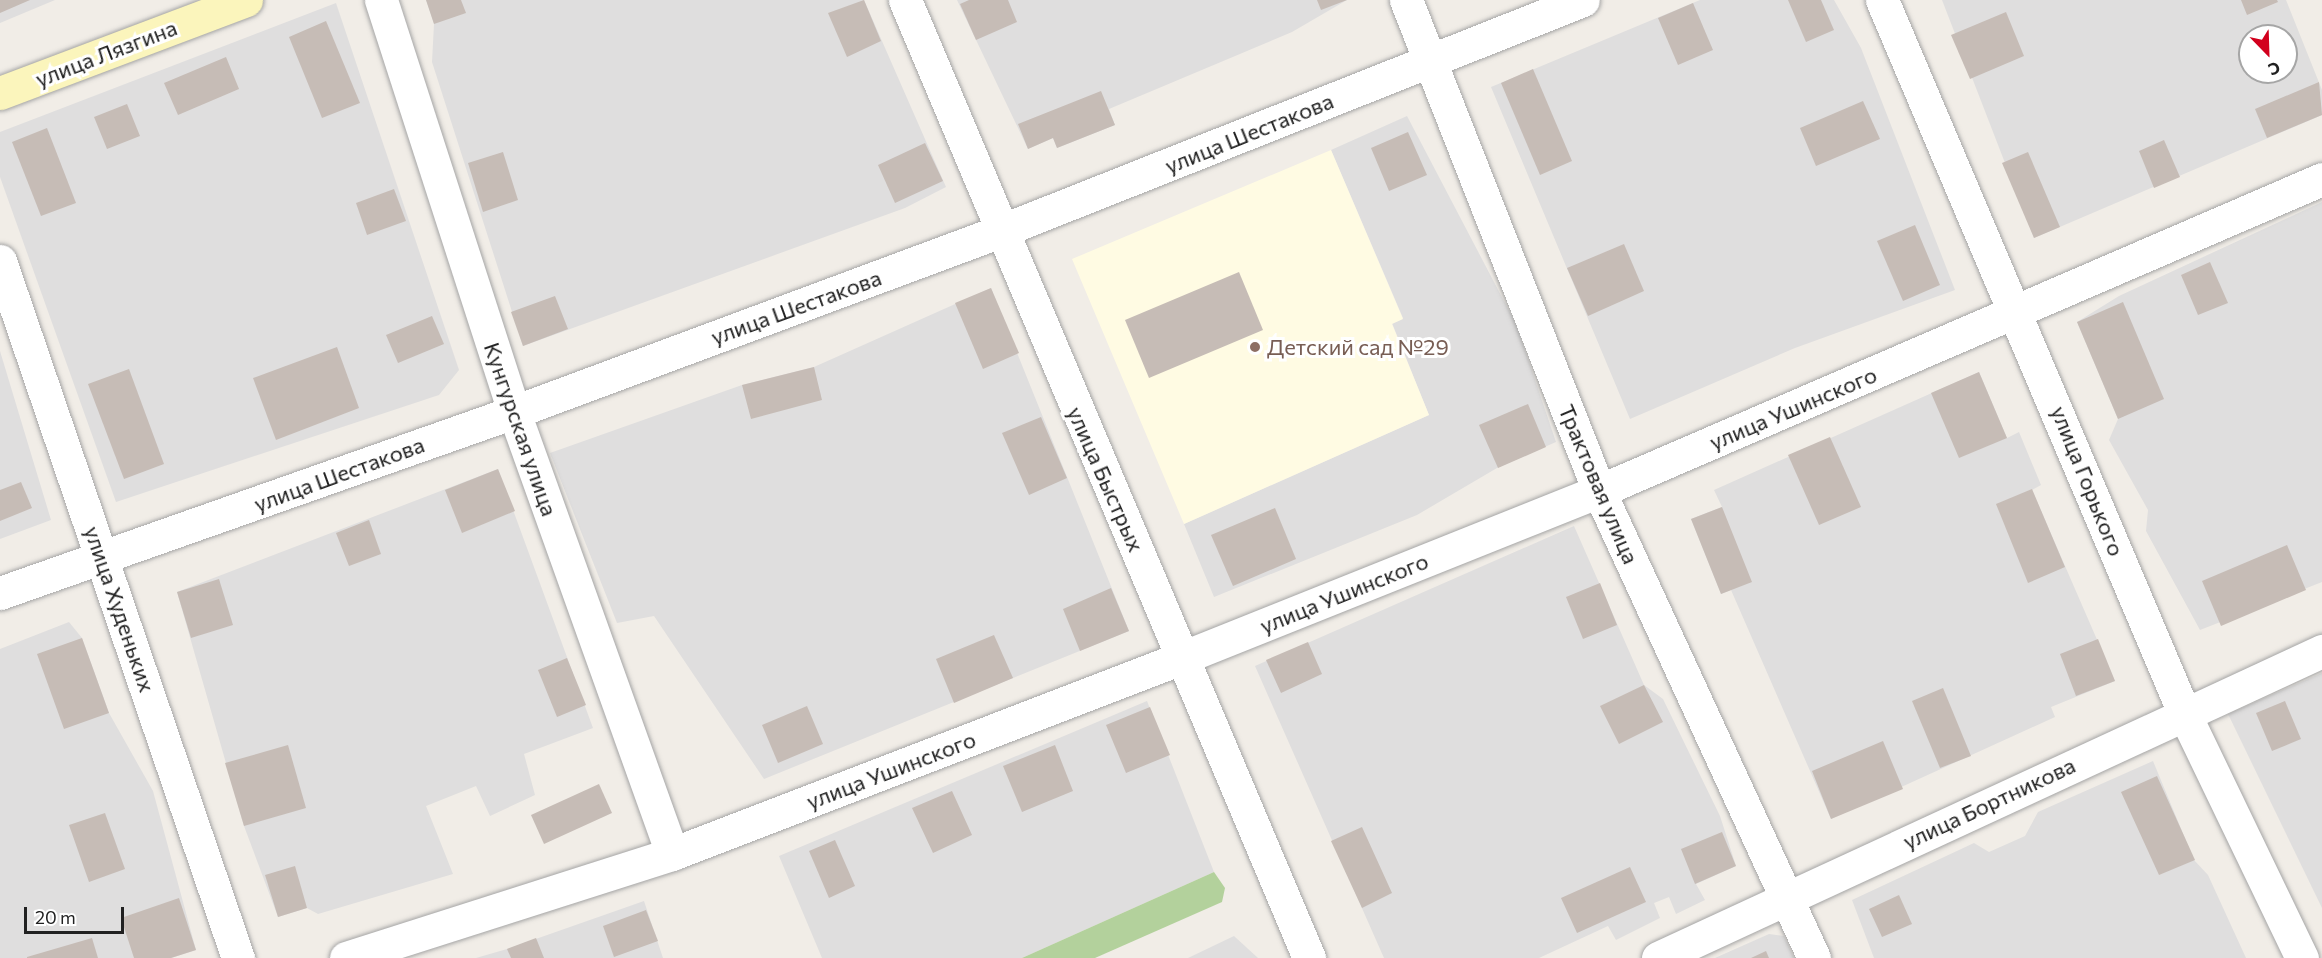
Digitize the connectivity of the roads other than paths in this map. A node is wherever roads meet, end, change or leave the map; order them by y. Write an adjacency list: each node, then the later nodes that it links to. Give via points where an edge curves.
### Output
1 (246, 0): 8 (main road, улица Лязгина)
2 (381, 0): 13 (street, Кунгурская улица)
3 (905, 0): 10 (street, улица Быстрых)
4 (1406, 0): 7 (street, Трактовая улица)
5 (1583, 0): 7 (street, улица Шестакова)
6 (1882, 0): 12 (street, улица Горького)
7 (1432, 61): 10 (street, улица Шестакова); 14 (street, Трактовая улица)
8 (0, 93)
9 (2322, 179): 12 (street, улица Ушинского)
10 (998, 232): 13 (street, улица Шестакова); 18 (street, улица Быстрых)
11 (0, 261): 15 (street, улица Худеньких)
12 (2018, 311): 14 (street, улица Ушинского); 19 (street, улица Горького)
13 (514, 412): 15 (street, улица Шестакова); 20 (street, Кунгурская улица)
14 (1599, 491): 18 (street, улица Ушинского); 21 (street, Трактовая улица)
15 (102, 558): 16 (street, улица Шестакова); 22 (street, улица Худеньких)
16 (0, 593)
17 (2322, 651): 19 (street, улица Бортникова)
18 (1184, 657): 20 (street, улица Ушинского); 24 (street, улица Быстрых)
19 (2184, 713): 21 (street, улица Бортникова); 27 (street, улица Горького)
20 (672, 854): 23 (street, улица Ушинского)
21 (1786, 898): 25 (street, улица Бортникова); 26 (street, Трактовая улица)
22 (238, 958)
23 (346, 958)
24 (1309, 958)
25 (1658, 958)
26 (1814, 958)
27 (2302, 958)

